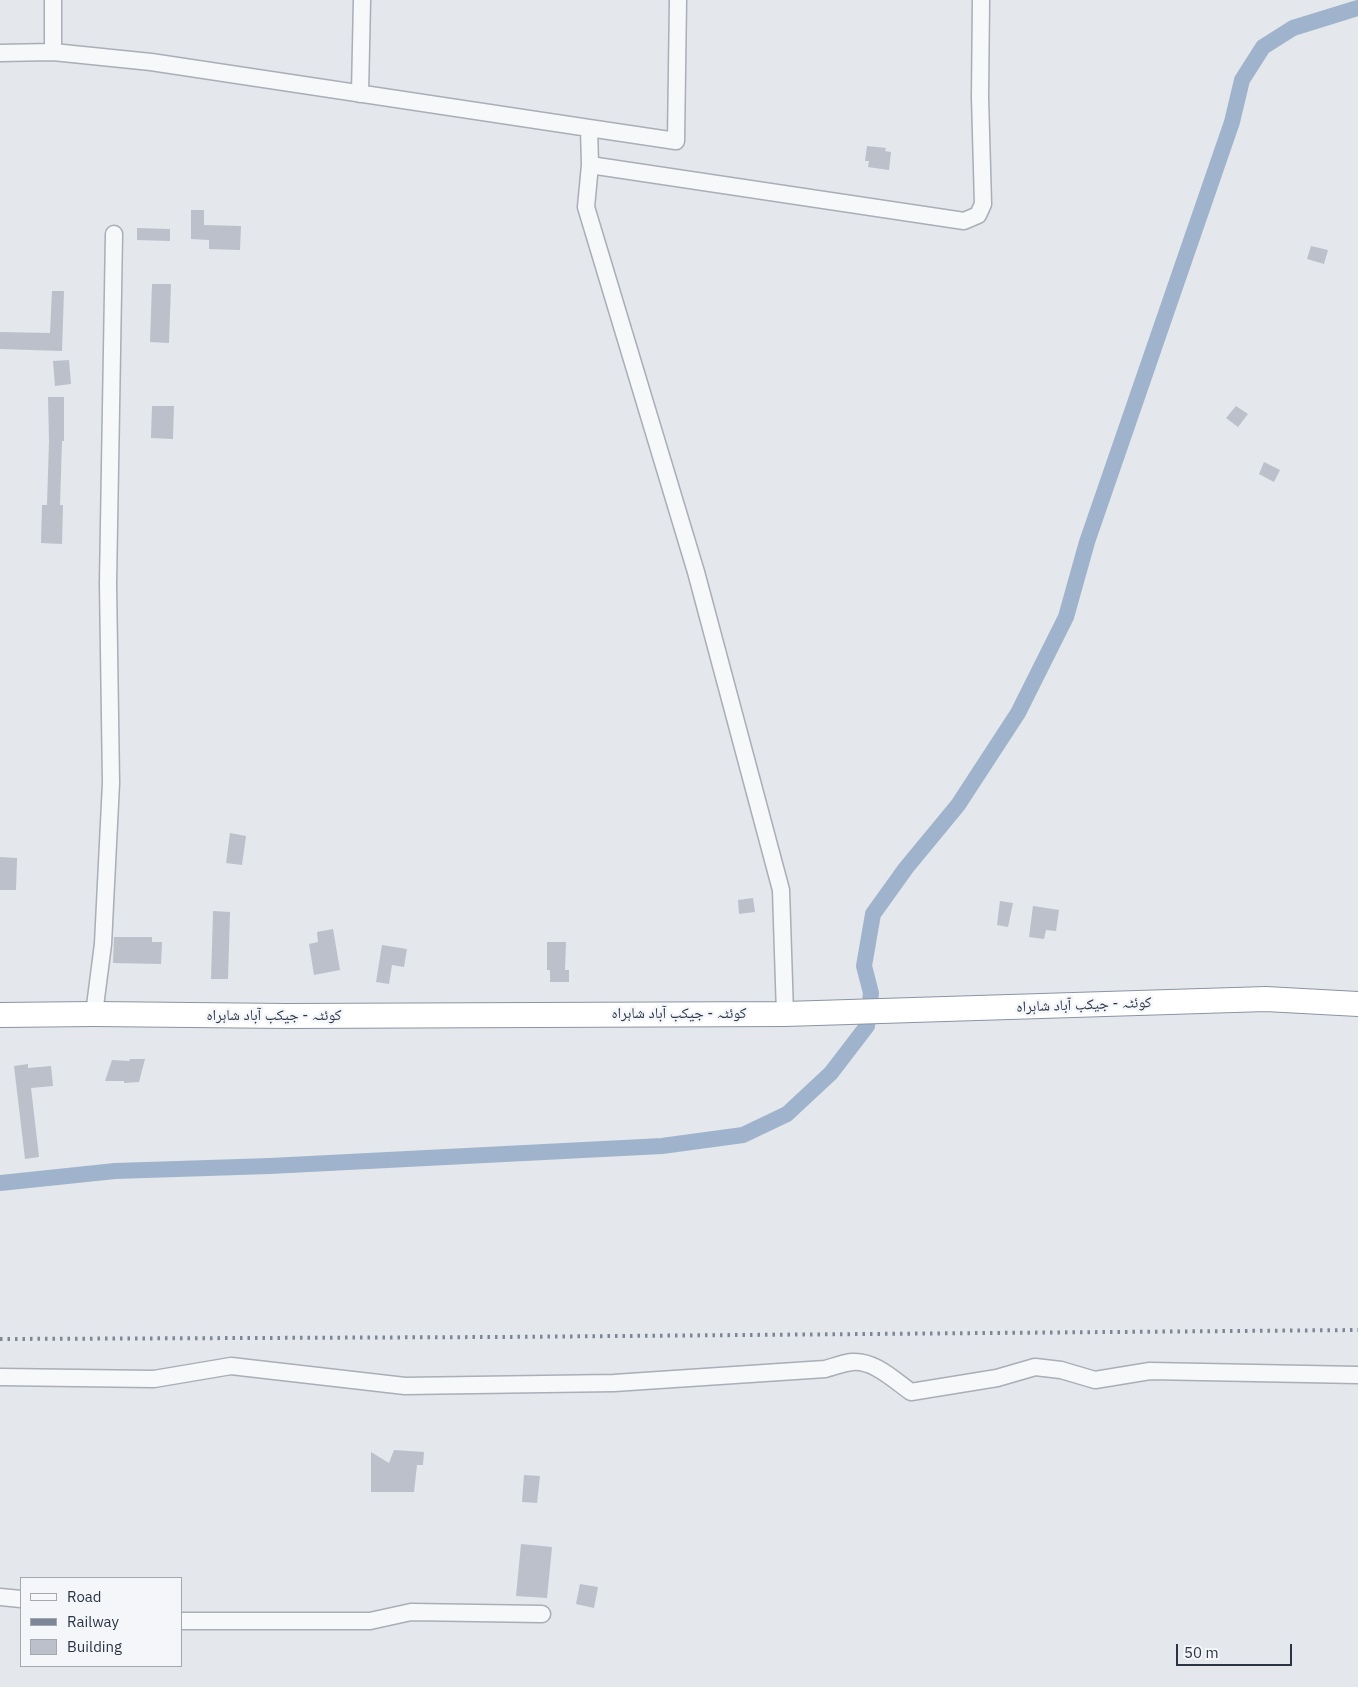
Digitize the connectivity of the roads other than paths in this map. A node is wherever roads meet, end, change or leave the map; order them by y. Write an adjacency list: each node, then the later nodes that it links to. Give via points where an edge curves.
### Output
1 (53, 0): 5 (street)
2 (362, 0): 7 (street)
3 (678, 0): 8 (street, via 676,141)
4 (981, 0): 9 (street, via 983,204 978,215 964,222)
5 (53, 52): 6 (street); 7 (street, via 152,62)
6 (0, 53)
7 (360, 94): 8 (street)
8 (589, 128): 9 (street)
9 (590, 165): 13 (street, via 586,207 696,572 781,890)
10 (114, 234): 12 (street, via 108,583 111,782 103,944)
11 (1358, 1004): 13 (highway, کوئٹہ - جیکب آباد شاہراہ, via 1266,999)
12 (94, 1014): 13 (highway, کوئٹہ - جیکب آباد شاہراہ); 14 (highway, کوئٹہ - جیکب آباد شاہراہ)
13 (785, 1014)
14 (0, 1015)
15 (1358, 1375): 16 (street, via 1150,1371 1095,1380 1061,1370 1035,1367 997,1378 911,1392 878,1367 853,1362 825,1369 594,1383 405,1386 231,1366 154,1379)
16 (0, 1377)
17 (0, 1597): 18 (street)
18 (20, 1599)
19 (542, 1614): 20 (street, via 411,1612 370,1621)
20 (182, 1620)

